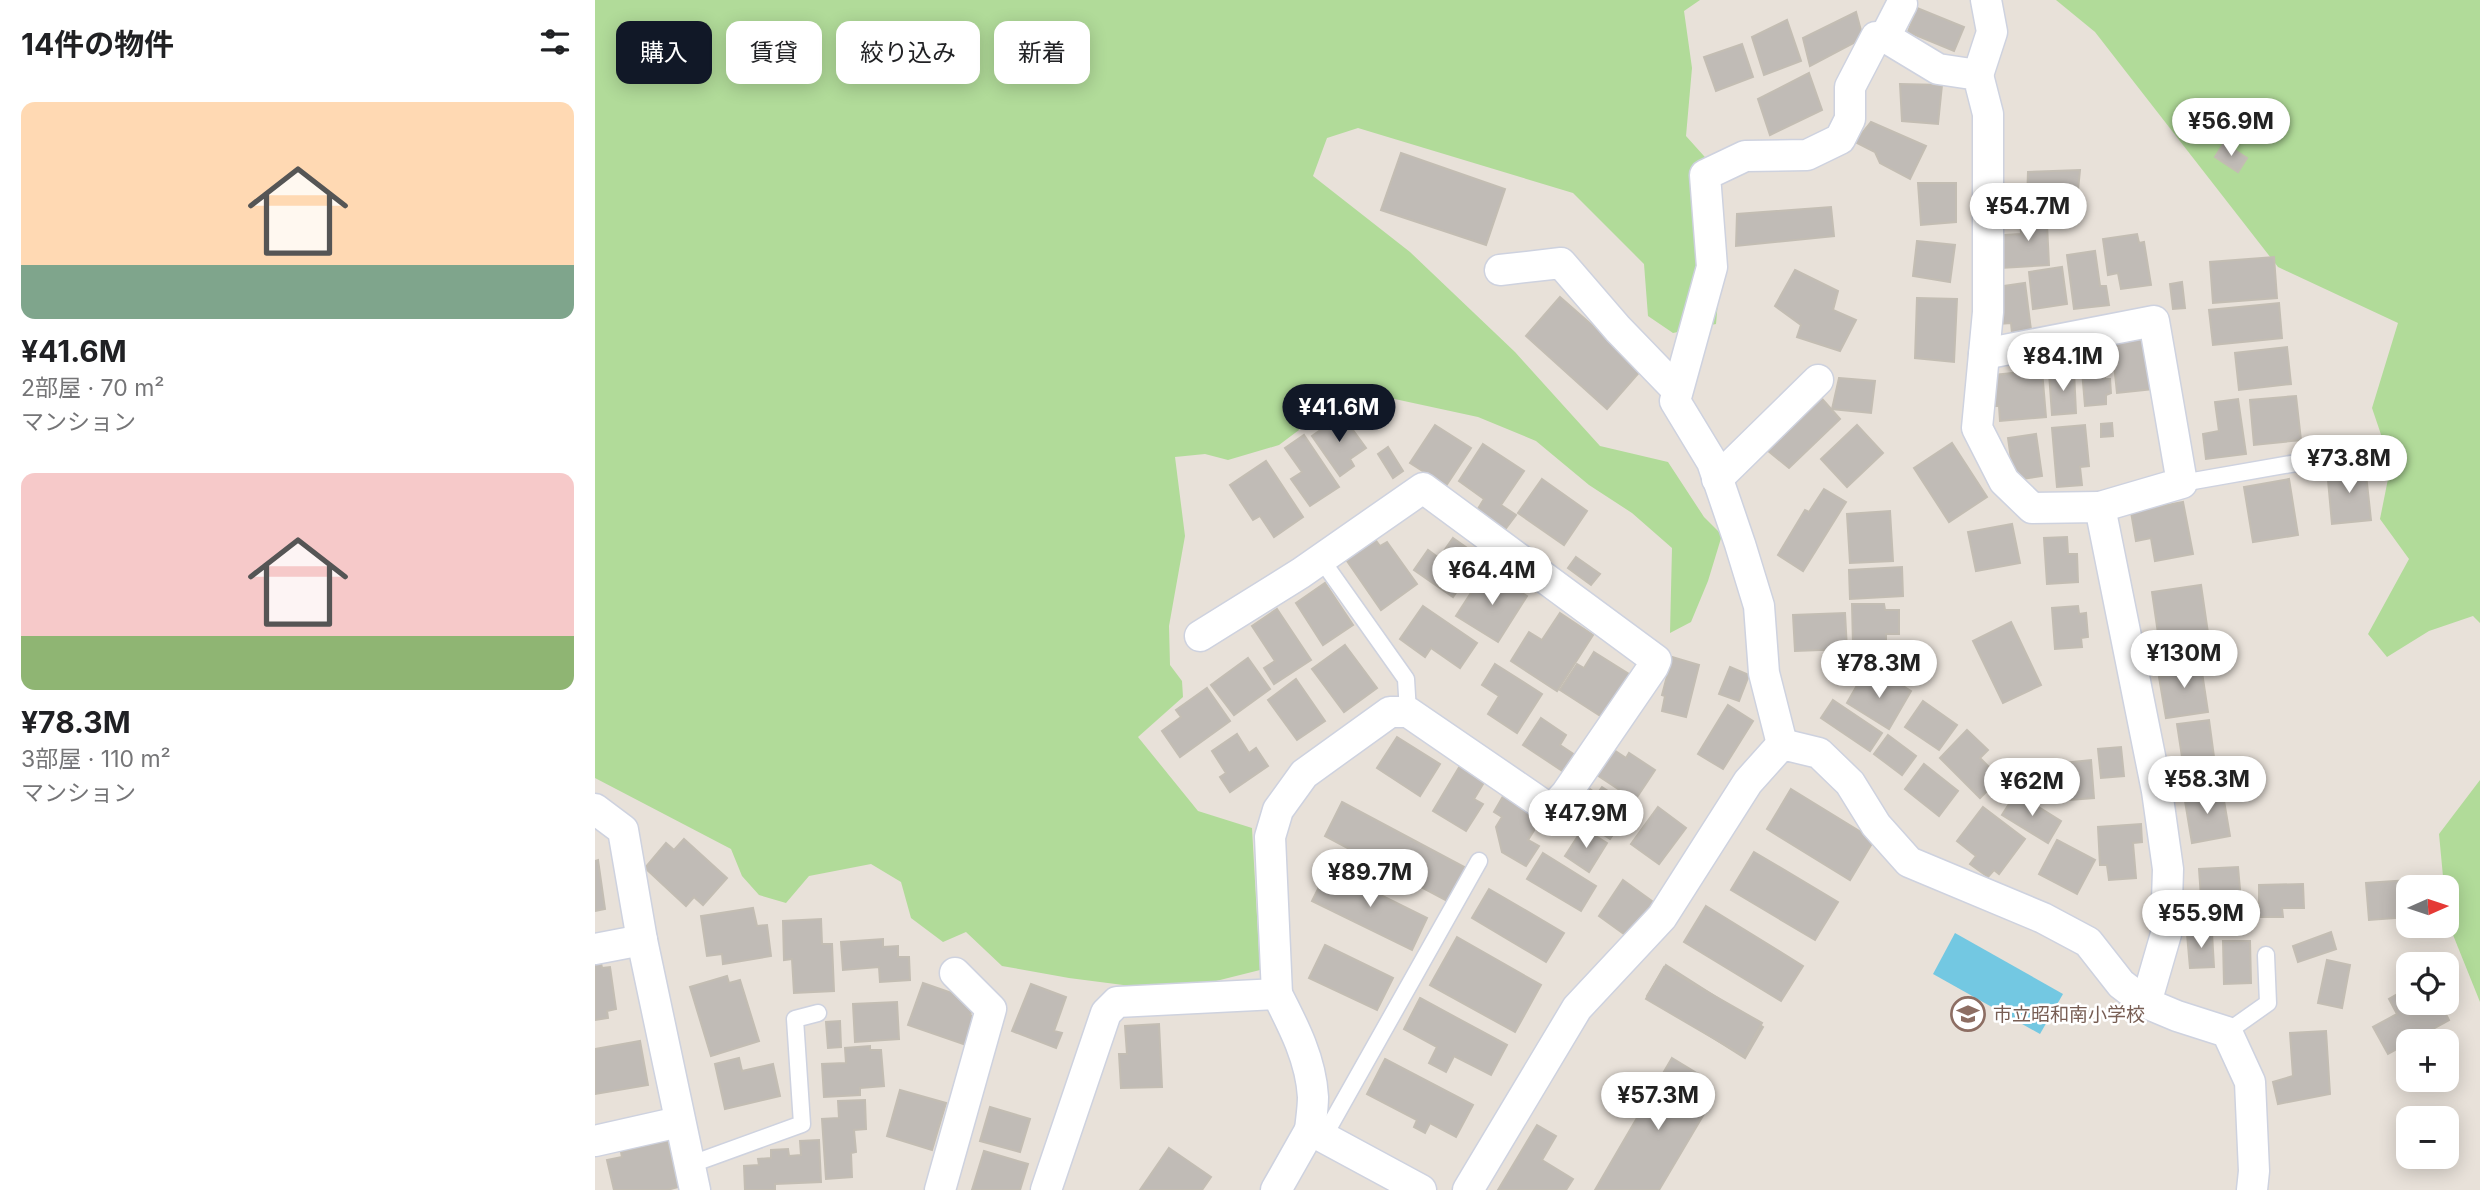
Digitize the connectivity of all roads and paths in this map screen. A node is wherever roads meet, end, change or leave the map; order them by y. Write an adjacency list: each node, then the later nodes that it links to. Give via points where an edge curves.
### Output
1 (1986, 0): 4 (street, via 1992,32)
2 (1902, 4): 3 (street)
3 (1885, 37): 4 (street, via 1938,69); 8 (street, via 1876,37 1850,87 1850,120 1840,139 1807,155 1745,156 1705,175 1713,267)
4 (1978, 75): 6 (street, via 1988,114)
5 (1500, 270): 8 (street, via 1561,263)
6 (1984, 354): 11 (street, via 2154,321); 12 (street, via 1977,428 2004,481 2032,508)
7 (1818, 380): 10 (street)
8 (1677, 390): 10 (street, via 1675,401 1712,462)
9 (2336, 456): 11 (lane)
10 (1717, 479): 16 (street, via 1759,606 1764,673)
11 (2182, 483): 12 (street)
12 (2100, 507): 24 (street, via 2157,791 2168,869 2166,934)
13 (1321, 559): 14 (street); 15 (lane, via 1406,679); 15 (street, via 1423,488 1655,660 1551,810)
14 (1200, 636)
15 (1408, 712): 23 (street, via 1391,712 1304,774 1278,810 1270,837)
16 (1782, 744): 24 (street, via 1819,753 1850,783 1876,825 1909,862 2043,918 2088,942 2121,984); 35 (street, via 1748,782 1662,918 1577,1008)
17 (595, 809): 19 (street, via 623,830)
18 (1479, 861): 28 (lane)
19 (642, 940): 20 (street); 27 (street)
20 (595, 949)
21 (2266, 955): 26 (lane, via 2268,1003)
22 (955, 973): 31 (street, via 991,1009)
23 (1277, 994): 28 (street, via 1306,1056); 32 (street, via 1117,1002 1106,1013)
24 (2145, 1003): 26 (street)
25 (818, 1013): 30 (lane, via 795,1019 802,1124)
26 (2227, 1032): 36 (street, via 2250,1082)
27 (679, 1122): 29 (street); 30 (street)
28 (1316, 1134): 33 (street); 34 (street)
29 (595, 1141)
30 (692, 1178)
31 (940, 1190)
32 (1046, 1190)
33 (1276, 1190)
34 (1421, 1190)
35 (1468, 1190)
36 (2252, 1190)

